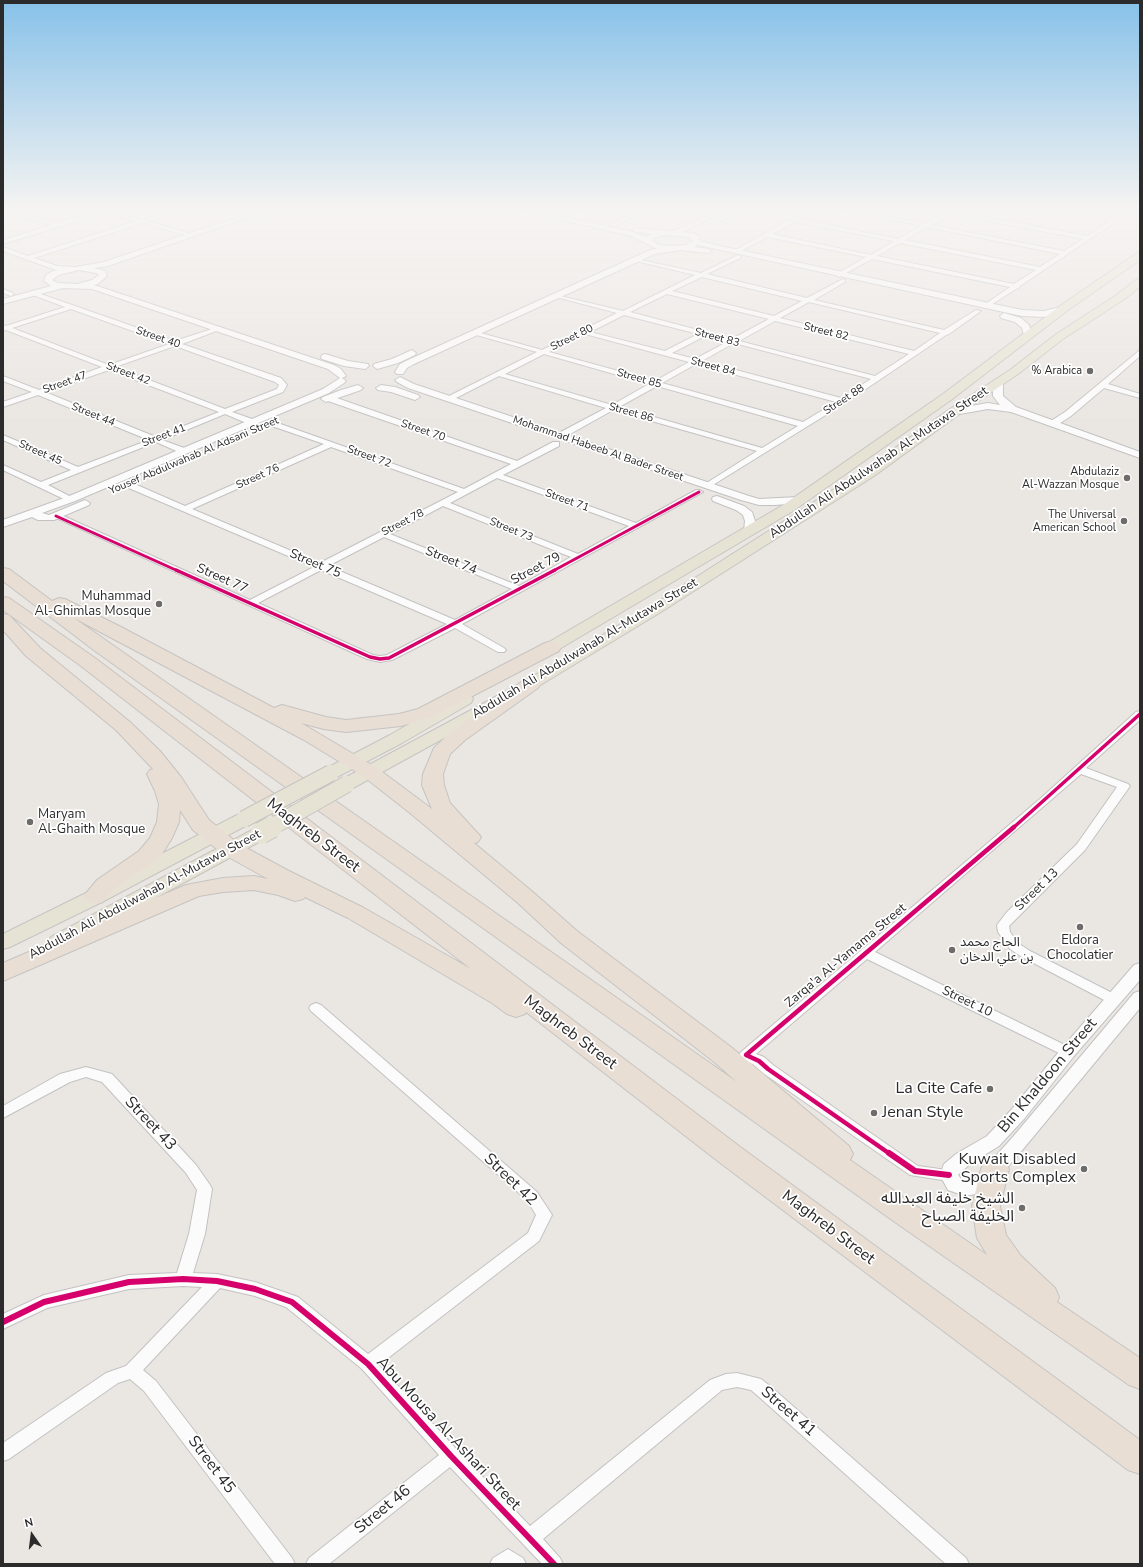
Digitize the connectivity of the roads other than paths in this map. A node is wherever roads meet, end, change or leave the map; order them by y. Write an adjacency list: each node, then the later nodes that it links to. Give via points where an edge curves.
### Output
1 (45, 281): 26 (street)
2 (50, 281): 16 (street)
3 (94, 281): 17 (street)
4 (102, 281): 18 (street)
5 (573, 281): 53 (street)
6 (583, 281): 27 (street)
7 (689, 281): 23 (street, Street 80)
8 (728, 281): 29 (street)
9 (836, 281): 29 (street, Street 78)
10 (853, 281): 25 (street)
11 (858, 281): 21 (street)
12 (992, 281): 19 (street)
13 (1024, 281): 19 (street)
14 (1103, 281): 34 (main road, Abdullah Ali Abdulwahab Al-Mutawa Street)
15 (1140, 282): 65 (main road, Abdullah Ali Abdulwahab Al-Mutawa Street)
16 (64, 286): 17 (street); 24 (street)
17 (77, 286): 20 (street)
18 (111, 286): 20 (street); 31 (street)
19 (1017, 286): 32 (street)
20 (100, 289): 31 (street, via 147,305)
21 (913, 291): 25 (street, via 914,293); 28 (street)
22 (3, 292): 26 (street)
23 (667, 292): 36 (street, Street 80); 38 (street, Street 82)
24 (32, 293): 30 (street); 33 (street, Street 40)
25 (904, 294): 28 (street)
26 (7, 296)
27 (558, 296): 36 (street, Street 83); 42 (street)
28 (926, 296): 32 (street); 35 (street)
29 (809, 300): 38 (street, Street 78); 43 (street)
30 (3, 302)
31 (160, 306): 40 (street); 48 (street, via 173,306)
32 (986, 306): 37 (street)
33 (71, 307): 39 (street); 47 (street, Street 40)
34 (1064, 308): 37 (street, via 1040,314); 45 (main road, Abdullah Ali Abdulwahab Al-Mutawa Street)
35 (978, 311): 37 (street); 43 (street, Street 88)
36 (622, 313): 41 (street, Street 80); 44 (street, Street 83)
37 (1007, 313): 45 (street, via 1026,327)
38 (774, 319): 46 (street, Street 78); 51 (street, Street 82)
39 (4, 328): 58 (street, Street 42)
40 (216, 329): 47 (street, Street 47); 48 (street, via 268,346)
41 (584, 332): 49 (street, Street 80); 52 (street, Street 84)
42 (475, 333): 49 (street, Street 85); 60 (street)
43 (946, 333): 51 (street, Street 88)
44 (704, 334): 46 (street, Street 83); 52 (street)
45 (1028, 336): 113 (main road, Abdullah Ali Abdulwahab Al-Mutawa Street)
46 (732, 342): 54 (street, Street 78); 64 (street, Street 83)
47 (174, 344): 58 (street, Street 47); 66 (street, Street 40)
48 (281, 346): 55 (street, via 292,346); 59 (street)
49 (543, 352): 61 (street, Street 80); 67 (street, Street 85)
50 (1140, 352): 68 (street)
51 (915, 353): 64 (street, Street 88)
52 (665, 354): 54 (street, Street 84)
53 (395, 361): 57 (street); 60 (street)
54 (695, 362): 67 (street, Street 78); 75 (street, Street 84)
55 (343, 363): 56 (street); 59 (street)
56 (365, 366): 57 (street); 63 (street, Yousef Abdulwahab Al Adsani Street, via 350,370)
57 (377, 366): 60 (street, via 390,367)
58 (110, 367): 71 (street, Street 47); 79 (street, Street 42)
59 (331, 367): 63 (street, via 338,371)
60 (402, 372): 70 (street, via 391,386); 74 (street, Mohammad Habeeb Al Bader Street, via 409,385)
61 (498, 374): 74 (street, Street 80); 77 (street, Street 86)
62 (3, 378): 71 (street, Street 44)
63 (341, 378): 69 (street, via 346,385); 84 (street, Yousef Abdulwahab Al Adsani Street, via 326,390)
64 (876, 378): 75 (street, Street 88)
65 (998, 383): 78 (street, via 998,396); 80 (main road, Abdullah Ali Abdulwahab Al-Mutawa Street)
66 (283, 384): 79 (street, Street 41, via 280,390)
67 (655, 384): 77 (street, Street 78); 88 (street, Street 85)
68 (1103, 385): 72 (street); 86 (street)
69 (358, 388): 70 (street); 73 (street, Yousef Abdulwahab Al Adsani Street)
70 (381, 388): 82 (street, Mohammad Habeeb Al Bader Street, via 395,390)
71 (39, 393): 76 (street, Street 47); 91 (street, Street 44)
72 (1140, 396)
73 (328, 398): 85 (street, Yousef Abdulwahab Al Adsani Street); 100 (street, Street 70)
74 (449, 398): 81 (street, Mohammad Habeeb Al Bader Street)
75 (842, 401): 88 (street, Street 88)
76 (3, 405)
77 (612, 408): 92 (street, Street 78); 97 (street, Street 86)
78 (1013, 409): 80 (street, via 988,406); 86 (street)
79 (225, 412): 84 (street, Street 42); 91 (street, Street 41)
80 (954, 412): 136 (main road, Abdullah Ali Abdulwahab Al-Mutawa Street, via 869,473 656,609)
81 (494, 414): 82 (street, via 487,419); 83 (street, Mohammad Habeeb Al Bader Street)
82 (480, 418): 87 (street, Mohammad Habeeb Al Bader Street)
83 (510, 419): 87 (street, via 504,420); 92 (street, Mohammad Habeeb Al Bader Street)
84 (252, 422): 89 (street, Yousef Abdulwahab Al Adsani Street)
85 (272, 423): 89 (street, Yousef Abdulwahab Al Adsani Street); 94 (street, Street 72)
86 (1054, 423): 98 (street)
87 (500, 425): 92 (street, Mohammad Habeeb Al Bader Street)
88 (804, 425): 97 (street, Street 88)
89 (230, 436): 93 (street, Yousef Abdulwahab Al Adsani Street); 95 (street, Yousef Abdulwahab Al Adsani Street)
90 (3, 437): 104 (street, Street 45)
91 (155, 440): 96 (street, Street 44); 104 (street, Street 41)
92 (558, 440): 99 (street, Mohammad Habeeb Al Bader Street); 100 (street, Street 78); 102 (street, Mohammad Habeeb Al Bader Street)
93 (205, 442): 95 (street, via 216,442); 96 (street, Yousef Abdulwahab Al Adsani Street)
94 (330, 444): 110 (street, Street 72); 116 (street, Street 76)
95 (218, 446): 107 (street, Yousef Abdulwahab Al Adsani Street)
96 (184, 451): 112 (street, Yousef Abdulwahab Al Adsani Street)
97 (764, 451): 109 (street, Street 88)
98 (1139, 454)
99 (636, 462): 102 (street); 103 (street, Mohammad Habeeb Al Bader Street)
100 (518, 464): 106 (street, Street 78)
101 (3, 467): 108 (street)
102 (625, 467): 105 (street, Mohammad Habeeb Al Bader Street)
103 (657, 469): 105 (street, via 650,469); 109 (street, Mohammad Habeeb Al Bader Street)
104 (78, 470): 108 (street, Street 41)
105 (646, 474): 109 (street, Mohammad Habeeb Al Bader Street)
106 (497, 475): 110 (street, Street 78); 120 (street, Street 71)
107 (127, 484): 116 (street, Street 75); 118 (street, Yousef Abdulwahab Al Adsani Street)
108 (41, 485): 112 (street)
109 (703, 489): 111 (street, Mohammad Habeeb Al Bader Street); 115 (street, Mohammad Habeeb Al Bader Street); 120 (street, Street 79)
110 (466, 492): 114 (street, Street 78)
111 (745, 498): 113 (street, Mohammad Habeeb Al Bader Street, via 759,502); 115 (street, via 745,502)
112 (71, 499): 117 (street, Yousef Abdulwahab Al Adsani Street)
113 (799, 500): 121 (main road, Abdullah Ali Abdulwahab Al-Mutawa Street)
114 (443, 503): 122 (street, Street 78); 123 (street, Street 73)
115 (732, 504): 121 (street, Mohammad Habeeb Al Bader Street, via 748,514)
116 (185, 509): 124 (street, Street 75)
117 (39, 512): 118 (street, Yousef Abdulwahab Al Adsani Street, via 36,515 40,518); 119 (street, Yousef Abdulwahab Al Adsani Street)
118 (56, 516): 128 (street, Street 77)
119 (3, 524)
120 (636, 526): 123 (street, Street 79)
121 (749, 531): 132 (main road, Abdullah Ali Abdulwahab Al-Mutawa Street)
122 (383, 534): 124 (street, Street 78); 126 (street, Street 74)
123 (578, 557): 126 (street, Street 79)
124 (320, 566): 128 (street, Street 78); 130 (street, Street 75)
125 (7, 576): 137 (highway); 160 (highway, via 102,647)
126 (519, 589): 130 (street, Street 79)
127 (3, 602): 157 (highway, Maghreb Street, via 94,667)
128 (251, 603): 135 (street, Street 77, via 370,657)
129 (3, 619): 134 (highway)
130 (455, 624): 133 (street, Street 75); 135 (street, Street 79, via 389,658)
131 (3, 630): 134 (street)
132 (552, 647): 137 (highway, via 425,713 401,720 346,726 324,723); 140 (main road, Abdullah Ali Abdulwahab Al-Mutawa Street, via 396,739)
133 (501, 650)
134 (33, 652): 139 (highway)
135 (380, 659)
136 (531, 684): 140 (main road, Abdullah Ali Abdulwahab Al-Mutawa Street); 144 (highway, via 458,736 441,752 433,780 440,805)
137 (232, 695): 140 (highway, via 311,736)
138 (1139, 716): 141 (street, Zarqa'a Al-Yamama Street)
139 (141, 743): 142 (highway, via 164,767 201,825); 143 (highway, via 168,799 168,822 154,849 105,885)
140 (361, 767): 142 (main road, Abdullah Ali Abdulwahab Al-Mutawa Street, bridge, via 332,773 244,819); 142 (main road, Abdullah Ali Abdulwahab Al-Mutawa Street, bridge, via 347,784 261,832); 144 (highway, via 418,808)
141 (1078, 769): 149 (street, Zarqa'a Al-Yamama Street); 153 (street, Street 13, via 1124,786 1081,847 1011,915 1003,925 1004,932 1014,946 1026,954)
142 (222, 842): 143 (main road, Abdullah Ali Abdulwahab Al-Mutawa Street); 146 (highway, via 279,875 356,913); 151 (main road, Abdullah Ali Abdulwahab Al-Mutawa Street)
143 (95, 897): 145 (main road, Abdullah Ali Abdulwahab Al-Mutawa Street)
144 (526, 898): 160 (highway, via 569,937 722,1054 820,1136)
145 (42, 923): 147 (street); 148 (main road, Abdullah Ali Abdulwahab Al-Mutawa Street)
146 (392, 935): 151 (highway, via 284,890 254,883 223,884 194,890); 157 (highway, via 501,997 674,1122)
147 (3, 936)
148 (3, 942)
149 (866, 953): 155 (street, Street 10); 159 (street, Zarqa'a Al-Yamama Street, via 746,1055 759,1061 915,1171)
150 (1140, 969): 153 (street, Bin Khaldoon Street)
151 (3, 972)
152 (1140, 997): 158 (street, Bin Khaldoon Street)
153 (1113, 999): 155 (street, Bin Khaldoon Street)
154 (316, 1008): 164 (street, Street 42, via 532,1196 544,1215 534,1237)
155 (1068, 1052): 159 (street, Bin Khaldoon Street, via 993,1141 963,1158 951,1169)
156 (3, 1113): 161 (street, Street 43, via 65,1078 86,1072 107,1078 191,1169 205,1189 197,1234)
157 (729, 1154): 169 (highway, Maghreb Street)
158 (995, 1169): 159 (street, Bin Khaldoon Street, via 979,1187 972,1189 955,1185); 166 (highway, via 986,1206 992,1238 1011,1265 1036,1290)
159 (949, 1175)
160 (902, 1212): 166 (highway)
161 (183, 1279): 162 (street, Abu Mousa Al-Ashari Street); 163 (street, Abu Mousa Al-Ashari Street, via 129,1282 44,1302)
162 (217, 1281): 164 (street, Abu Mousa Al-Ashari Street, via 255,1289 292,1302); 165 (street)
163 (3, 1322)
164 (368, 1364): 168 (street, Abu Mousa Al-Ashari Street)
165 (132, 1371): 167 (street, via 112,1378); 171 (street, Street 45, via 150,1386)
166 (1134, 1372)
167 (3, 1453)
168 (451, 1456): 170 (street, Abu Mousa Al-Ashari Street); 172 (street, Street 46)
169 (1140, 1459)
170 (529, 1539): 175 (street, Abu Mousa Al-Ashari Street); 176 (street, Street 41, via 716,1386 726,1381 737,1380 755,1384 764,1391)
171 (286, 1564)
172 (315, 1564)
173 (499, 1564): 174 (street, via 508,1558)
174 (516, 1564)
175 (554, 1564)
176 (960, 1564)

